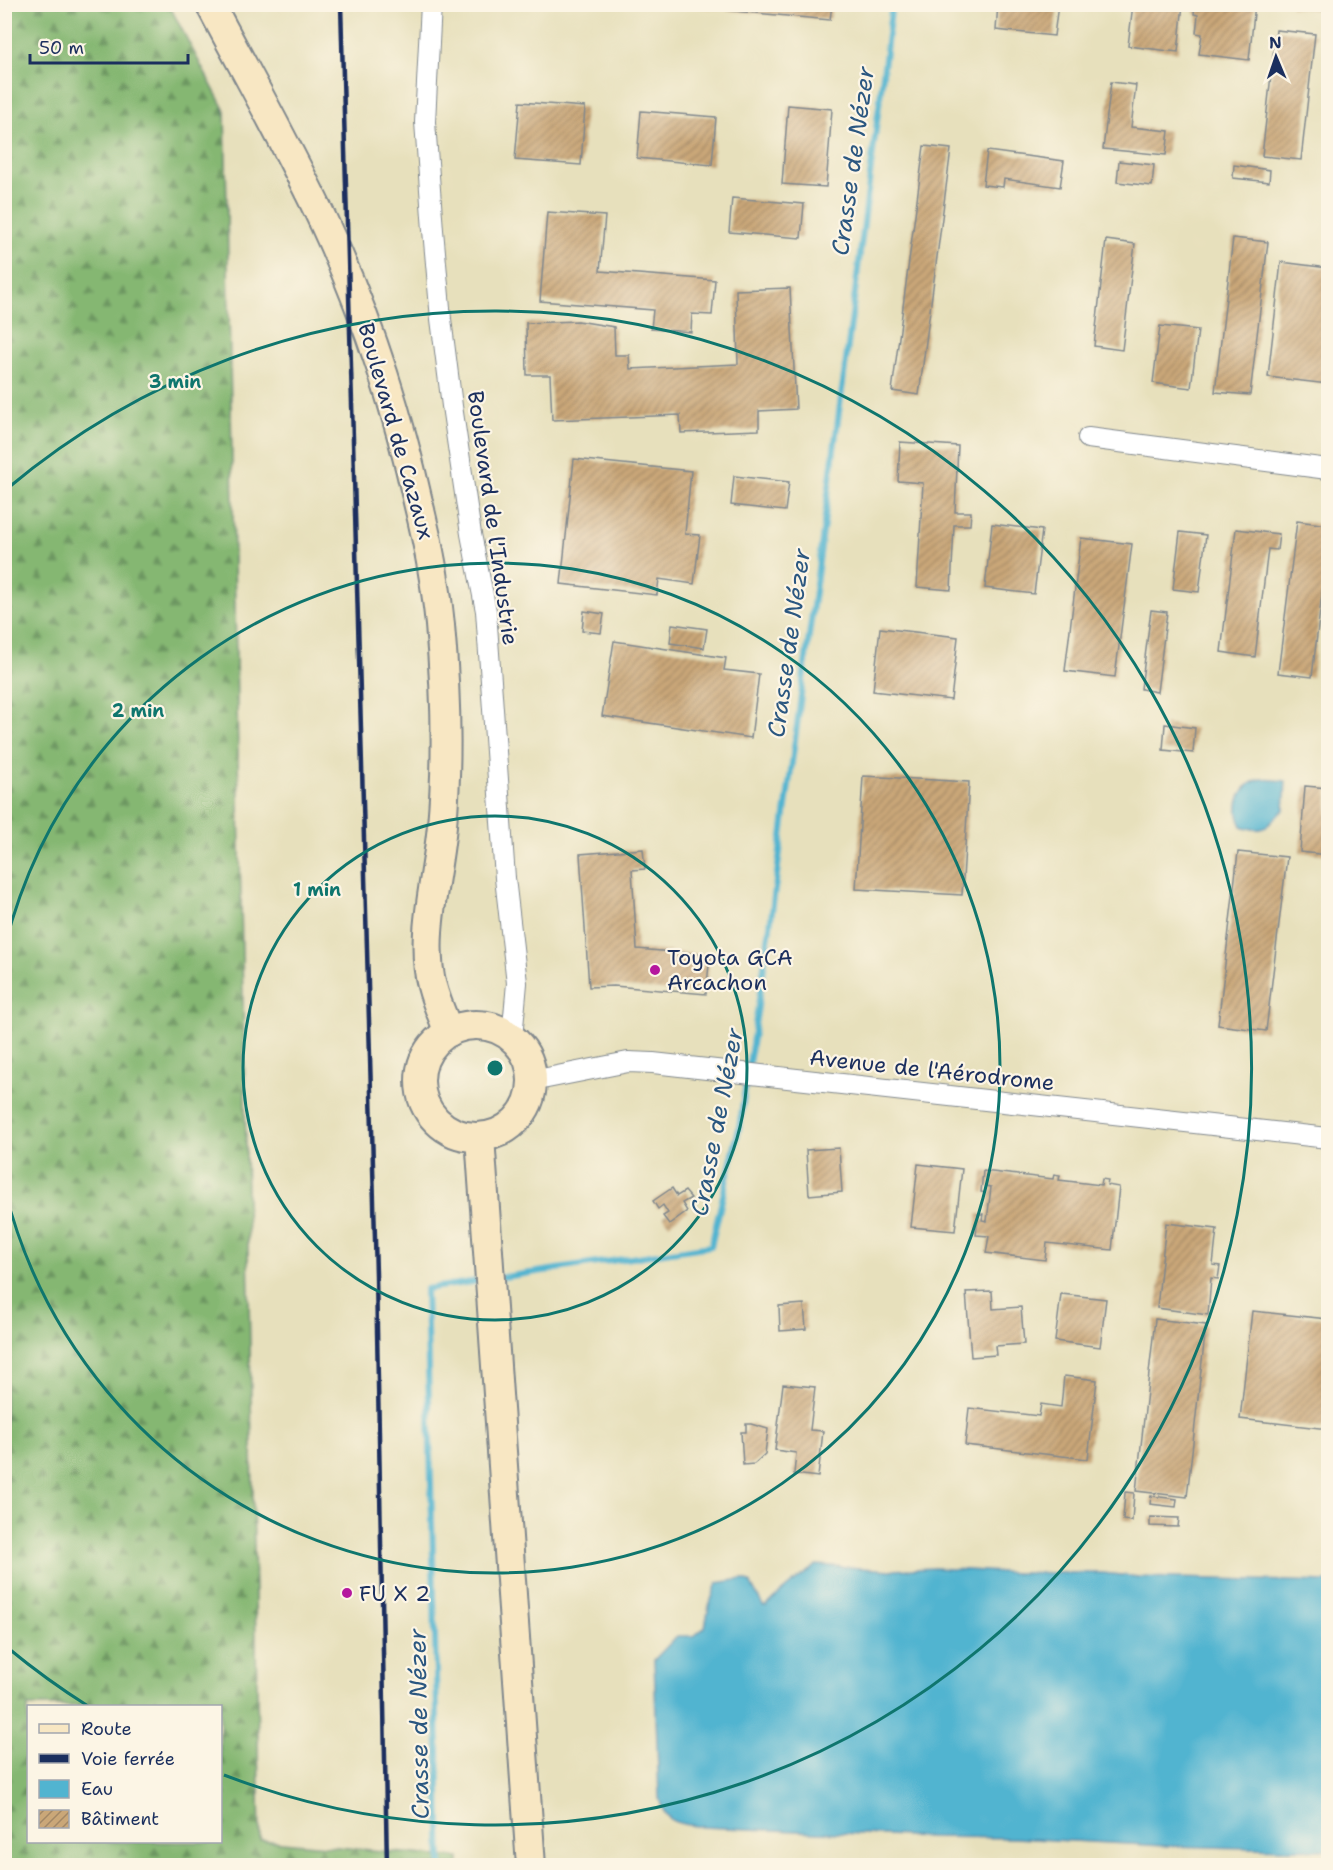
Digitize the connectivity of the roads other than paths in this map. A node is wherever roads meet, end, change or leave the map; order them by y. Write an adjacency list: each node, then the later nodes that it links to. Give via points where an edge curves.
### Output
1 (210, 4): 5 (main road, Boulevard de Cazaux, via 294,161 349,280 389,390 413,477 440,624 446,754 429,942 432,986)
2 (431, 4): 6 (street, Boulevard de l'Industrie, via 425,122 441,319 471,534 486,611 505,878 517,983)
3 (1088, 438): 4 (street)
4 (1329, 469)
5 (449, 1032): 6 (main road, via 482,1025); 8 (main road, via 434,1044 424,1060 422,1098 430,1114 444,1128 462,1136)
6 (512, 1038): 7 (main road, via 530,1065)
7 (532, 1082): 8 (main road, via 523,1113 497,1134); 9 (street, Avenue de l'Aérodrome, via 628,1062)
8 (480, 1137): 10 (main road)
9 (1329, 1138)
10 (531, 1866)

